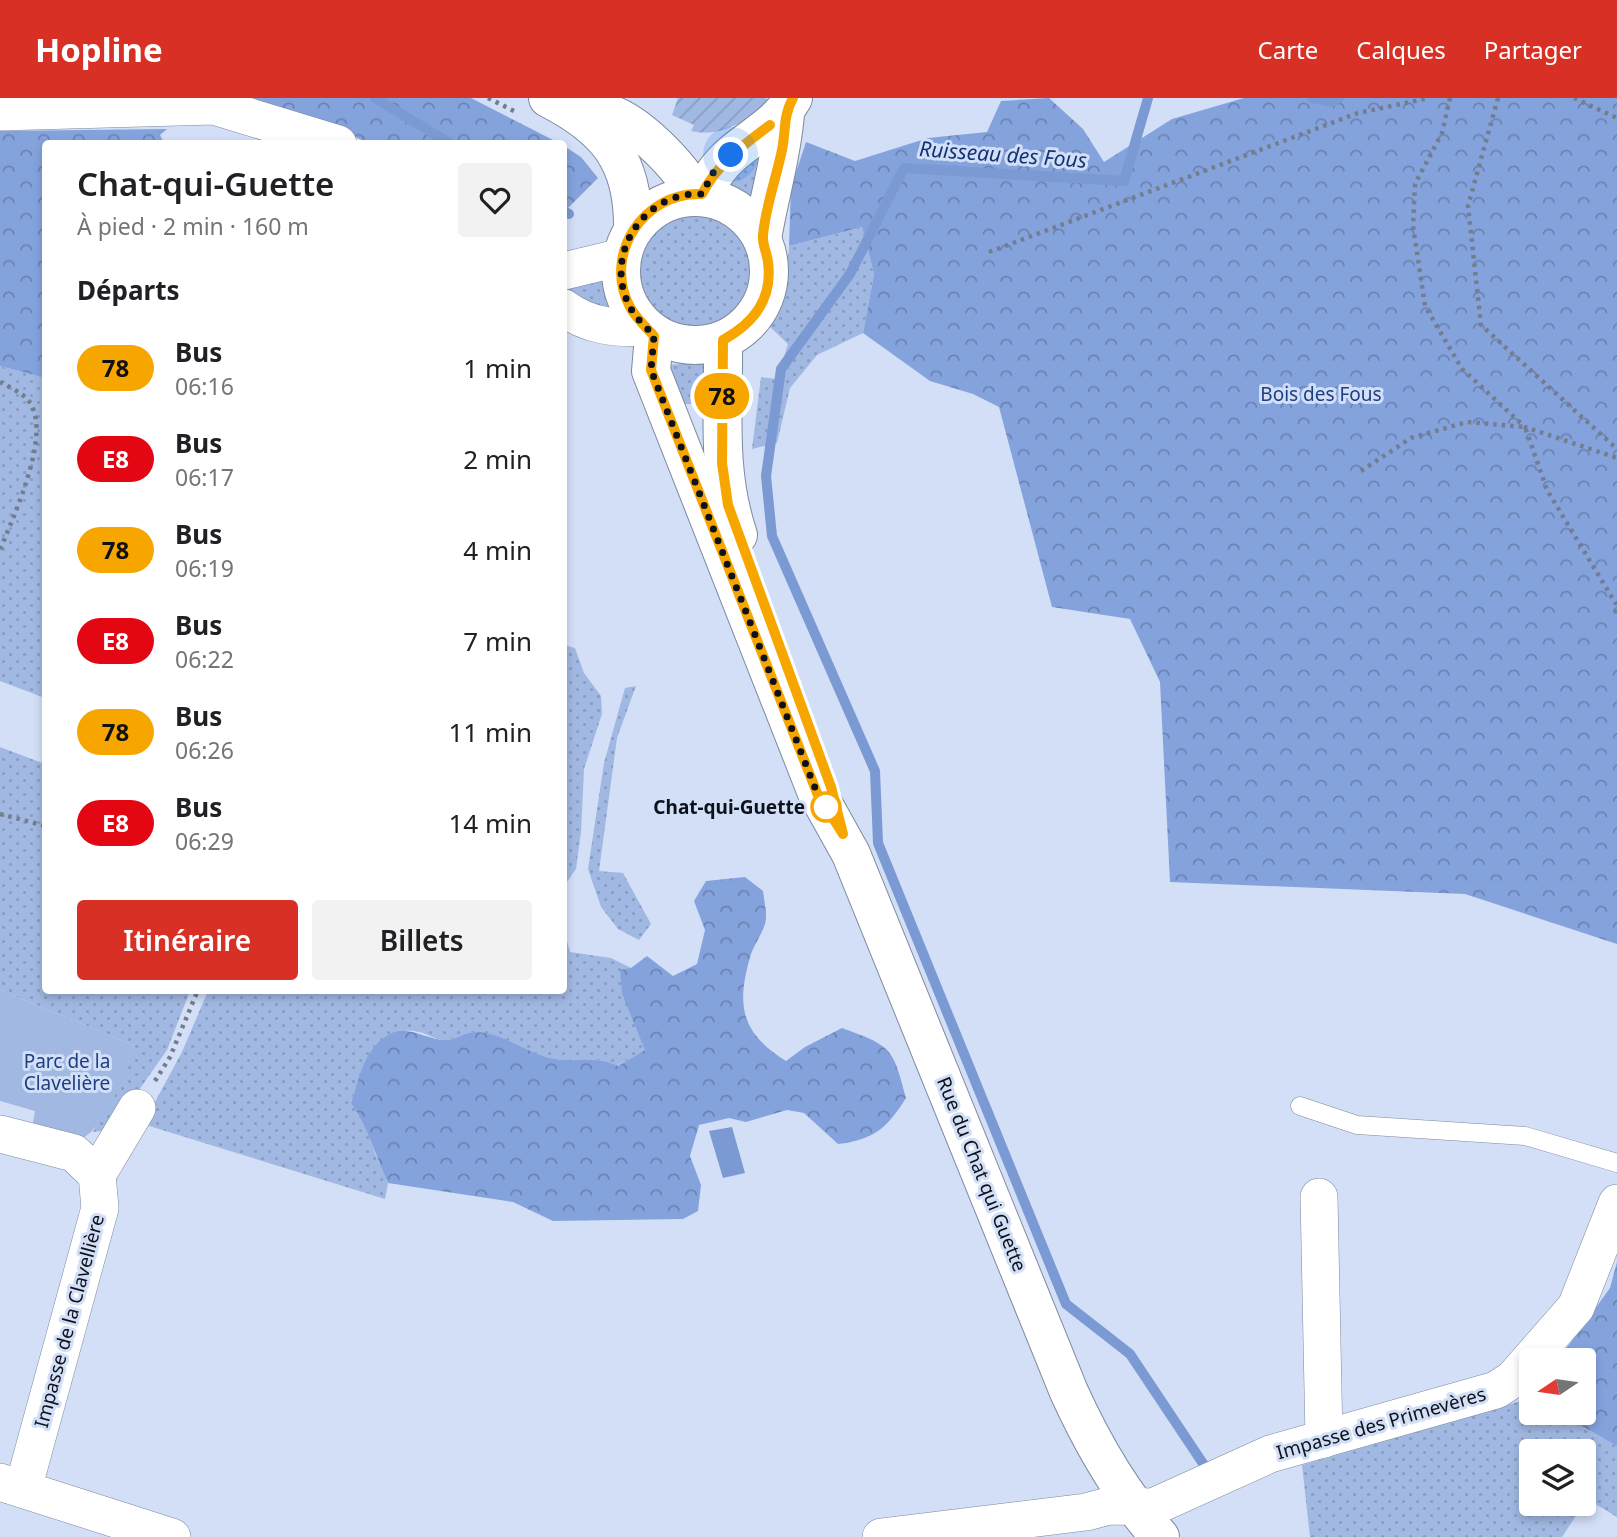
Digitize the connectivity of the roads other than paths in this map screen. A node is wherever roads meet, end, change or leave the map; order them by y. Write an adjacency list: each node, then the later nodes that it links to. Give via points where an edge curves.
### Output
1 (561, 105): 4 (main road, via 608,113); 9 (main road, via 603,137 625,164 634,205)
2 (789, 106): 6 (main road); 8 (main road)
3 (0, 112): 5 (street, via 214,106)
4 (649, 139): 6 (main road); 7 (main road, via 684,173)
5 (325, 140)
6 (731, 155): 7 (main road)
7 (698, 194): 8 (main road, via 728,205); 9 (main road, via 660,204)
8 (762, 239): 13 (main road, via 768,287 760,310 744,328)
9 (628, 243): 10 (street); 12 (main road, via 622,282 629,307)
10 (567, 270)
11 (567, 309): 12 (street, via 601,326)
12 (650, 332): 13 (main road, via 692,347); 14 (main road, Rue du Chat qui Guette, via 651,370 817,793)
13 (723, 340): 14 (main road, Rue du Chat qui Guette, via 722,463 728,505 831,787)
14 (843, 834): 24 (main road, Rue du Chat qui Guette, via 1069,1392 1090,1438)
15 (1300, 1105): 18 (lane, via 1357,1125 1525,1136)
16 (137, 1108): 19 (street)
17 (0, 1135): 19 (street, via 74,1153)
18 (1617, 1163)
19 (97, 1175): 23 (street, Impasse de la Clavellière, via 100,1208)
20 (1319, 1197): 22 (street)
21 (1617, 1203): 22 (street, Impasse des Primevères, via 1576,1307 1513,1379 1496,1390)
22 (1324, 1439): 24 (street, Impasse des Primevères, via 1270,1454 1153,1507)
23 (12, 1486): 25 (street)
24 (1133, 1507): 26 (street, Impasse des Primevères, via 1109,1506); 27 (main road, Rue du Chat qui Guette)
25 (161, 1536)
26 (881, 1537)
27 (1160, 1537)

